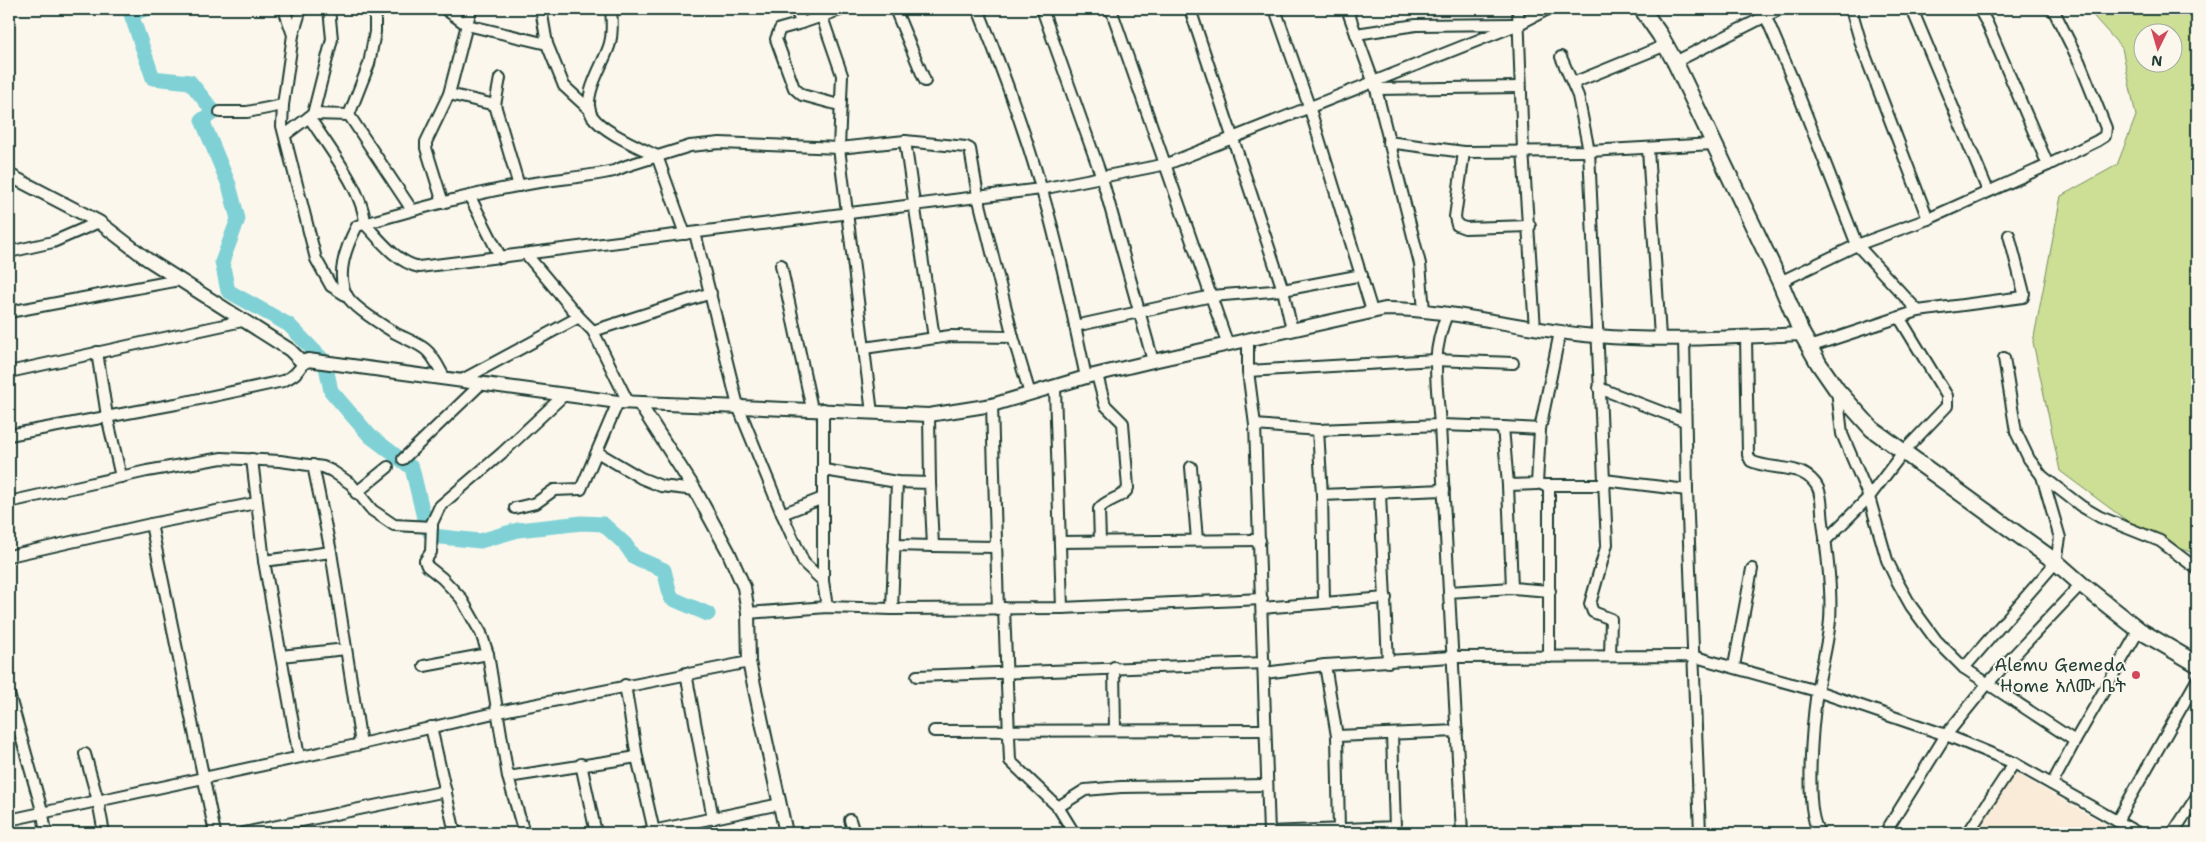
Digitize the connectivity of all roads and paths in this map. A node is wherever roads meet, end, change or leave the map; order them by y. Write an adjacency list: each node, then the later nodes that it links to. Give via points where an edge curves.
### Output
1 (284, 9): 32 (street)
2 (301, 9): 32 (street)
3 (329, 9): 50 (street, via 332,39)
4 (375, 9): 49 (street, via 376,32 369,64)
5 (445, 9): 30 (street)
6 (471, 9): 30 (street)
7 (541, 9): 33 (street)
8 (611, 9): 47 (street, via 610,45 594,81)
9 (795, 9): 28 (street)
10 (843, 9): 27 (street)
11 (895, 9): 38 (street)
12 (978, 9): 67 (street, via 1006,79)
13 (1042, 9): 65 (street)
14 (1112, 9): 62 (street)
15 (1190, 9): 52 (street)
16 (1276, 9): 46 (street)
17 (1347, 9): 31 (street)
18 (1518, 9): 29 (street)
19 (1548, 9): 29 (street)
20 (1642, 9): 34 (main road)
21 (1780, 9): 26 (street)
22 (1851, 9): 75 (street)
23 (1912, 9): 68 (street)
24 (1979, 9): 63 (street)
25 (2053, 9): 63 (street, via 2080,63 2106,128 2105,136)
26 (1763, 13): 36 (street); 81 (street)
27 (822, 17): 28 (street); 45 (street, via 842,75)
28 (802, 23): 45 (street, via 780,29 776,34 794,88 802,95)
29 (1519, 24): 31 (street, via 1416,25); 40 (street); 41 (street)
30 (467, 25): 33 (street); 42 (street)
31 (1356, 34): 40 (street)
32 (293, 35): 43 (street)
33 (548, 44): 47 (street, via 564,86)
34 (1666, 46): 36 (main road); 39 (street)
35 (1561, 57): 39 (street)
36 (1675, 62): 55 (main road)
37 (500, 78): 44 (street)
38 (925, 81)
39 (1573, 83): 59 (street, via 1584,114)
40 (1374, 85): 41 (street); 46 (street); 54 (street)
41 (1520, 87): 58 (street)
42 (449, 94): 44 (street); 71 (street, via 426,142)
43 (283, 105): 48 (street, via 247,112); 51 (street)
44 (495, 105): 66 (street)
45 (839, 105): 56 (street)
46 (1309, 106): 52 (street); 86 (street)
47 (590, 110): 61 (street, via 604,126)
48 (220, 112)
49 (349, 115): 50 (street); 73 (street)
50 (311, 116): 51 (street); 77 (street, via 353,186 365,211)
51 (285, 135): 91 (street, via 316,259 331,286)
52 (1232, 137): 62 (street); 89 (street)
53 (905, 141): 56 (street); 70 (street, via 970,149); 72 (street)
54 (1388, 142): 60 (street); 95 (street, via 1420,264)
55 (1713, 144): 57 (street); 88 (main road)
56 (839, 148): 61 (street, via 720,143 690,146); 74 (street)
57 (1648, 148): 59 (street); 110 (street)
58 (1523, 150): 59 (street); 60 (street); 78 (street)
59 (1589, 151): 109 (street)
60 (1464, 152): 78 (street, via 1455,217 1457,226)
61 (657, 156): 66 (street, via 614,171); 79 (street)
62 (1167, 164): 65 (street); 92 (street)
63 (2048, 166): 68 (street)
64 (9, 175): 76 (street)
65 (1102, 178): 67 (street); 93 (street)
66 (519, 186): 69 (street)
67 (1041, 189): 70 (street); 102 (street)
68 (1988, 191): 75 (street)
69 (470, 196): 71 (street); 84 (street)
70 (978, 196): 72 (street); 108 (street)
71 (443, 203): 73 (street)
72 (914, 204): 74 (street); 111 (street)
73 (412, 210): 77 (street)
74 (847, 213): 79 (street); 116 (street)
75 (1928, 219): 81 (street)
76 (99, 222): 82 (street, via 53,242); 87 (street)
77 (365, 224): 84 (street, via 406,264 419,267); 91 (street, via 357,226 353,234 342,270 342,284)
78 (1530, 226): 104 (street)
79 (690, 234): 83 (street); 90 (street)
80 (2009, 235): 96 (street, via 2023,298)
81 (1858, 245): 88 (street); 96 (street)
82 (9, 252)
83 (526, 254): 84 (street); 99 (street)
84 (501, 258)
85 (781, 265): 137 (street)
86 (1362, 275): 89 (street); 94 (street)
87 (179, 280): 97 (street); 101 (street)
88 (1780, 282): 113 (main road)
89 (1283, 290): 92 (street); 103 (street)
90 (711, 293): 105 (street); 136 (street)
91 (347, 296): 126 (street, via 381,325 425,349)
92 (1212, 296): 93 (street); 115 (street)
93 (1139, 310): 102 (street); 121 (street)
94 (1372, 311): 95 (street); 103 (street)
95 (1424, 311): 98 (street)
96 (1918, 311): 100 (street)
97 (9, 312)
98 (1446, 314): 104 (street); 119 (street)
99 (579, 317): 105 (street); 127 (street)
100 (1899, 317): 113 (street); 149 (street, via 1948,401)
101 (242, 321): 117 (street); 120 (street)
102 (1075, 326): 125 (street)
103 (1292, 330): 114 (street)
104 (1535, 330): 106 (street)
105 (593, 331): 134 (street)
106 (1560, 332): 109 (street); 145 (street)
107 (1746, 336): 112 (street); 113 (street); 181 (street, via 1748,455 1756,464 1796,471 1814,481 1819,489)
108 (1013, 337): 111 (street); 132 (street)
109 (1597, 337): 110 (street); 130 (street)
110 (1660, 337): 112 (street)
111 (934, 338): 116 (street)
112 (1684, 338): 141 (street)
113 (1806, 340): 131 (main road)
114 (1248, 341): 115 (street); 123 (street)
115 (1228, 345): 121 (street)
116 (864, 348): 138 (street)
117 (96, 352): 124 (street); 140 (street)
118 (2004, 358): 156 (street, via 2016,432 2029,459)
119 (1435, 360): 122 (street); 123 (street); 143 (street)
120 (305, 361): 126 (street); 140 (street, via 293,376 283,381)
121 (1152, 361): 125 (street)
122 (1513, 362)
123 (1248, 371): 142 (street)
124 (9, 372)
125 (1092, 376): 129 (street); 180 (street, via 1104,405 1124,423 1128,488 1099,508)
126 (444, 378): 127 (street)
127 (462, 380): 128 (street)
128 (482, 383): 133 (street); 151 (street)
129 (1055, 388): 132 (street); 182 (street)
130 (1599, 388): 141 (street); 159 (street)
131 (1836, 390): 149 (main road, via 1872,429); 170 (street, via 1842,434)
132 (1030, 394): 135 (street)
133 (564, 395): 134 (street); 177 (street, via 440,506)
134 (628, 402): 136 (street); 148 (street); 164 (street)
135 (992, 405): 139 (street); 185 (street)
136 (738, 406): 137 (street); 175 (street)
137 (817, 409): 138 (street); 155 (street)
138 (872, 413): 139 (street)
139 (928, 415): 160 (street)
140 (107, 416): 147 (street); 157 (street)
141 (1685, 421): 166 (street)
142 (1255, 425): 146 (street); 179 (street)
143 (1440, 425): 144 (street); 146 (street); 165 (street)
144 (1503, 427): 145 (street); 162 (street)
145 (1540, 429): 161 (street)
146 (1318, 430): 169 (street)
147 (9, 435)
148 (597, 452): 164 (street, via 661,486); 174 (street, via 581,489 554,490 536,503)
149 (1904, 452): 170 (street); 189 (main road)
150 (252, 459): 152 (street); 157 (street, via 222,458); 173 (street)
151 (403, 459)
152 (313, 465): 167 (street, via 332,471 351,484); 186 (street)
153 (388, 467): 167 (street)
154 (1191, 467): 178 (street)
155 (824, 470): 158 (street); 171 (street)
156 (2042, 476): 189 (street, via 2060,538); 191 (street, via 2081,506 2160,541)
157 (121, 477): 172 (street)
158 (897, 482): 160 (street); 183 (street)
159 (1604, 482): 163 (street); 166 (street); 209 (street, via 1607,544 1590,604 1593,612 1611,619)
160 (930, 483): 184 (street)
161 (1537, 484): 162 (street); 163 (street)
162 (1508, 485): 194 (street)
163 (1549, 485): 195 (street)
164 (695, 490): 204 (street, via 744,586)
165 (1444, 490): 168 (street); 196 (street)
166 (1687, 490): 210 (street)
167 (356, 493): 177 (street, via 372,510 394,525)
168 (1380, 494): 169 (street); 197 (street)
169 (1322, 495): 198 (street)
170 (1869, 497): 181 (street); 221 (street, via 1887,560 1897,581 1936,640)
171 (824, 498): 175 (street); 192 (street)
172 (9, 502)
173 (256, 503): 176 (street); 188 (street)
174 (515, 508)
175 (782, 514): 192 (street, via 804,563)
176 (150, 524): 187 (street); 247 (street)
177 (432, 527): 207 (street, via 431,552 425,561 427,566 461,598 481,633)
178 (1197, 540): 179 (street); 180 (street)
179 (1260, 540): 199 (street)
180 (1100, 541): 182 (street)
181 (1825, 541): 228 (street, via 1830,618)
182 (1060, 542): 202 (street)
183 (894, 545): 184 (street); 203 (street)
184 (933, 546): 185 (street)
185 (995, 548): 201 (street)
186 (331, 552): 188 (street); 206 (street)
187 (9, 556)
188 (264, 561): 208 (street)
189 (2056, 562): 193 (main road); 221 (street)
190 (1752, 569): 218 (street)
191 (2197, 569)
192 (823, 582): 200 (street)
193 (2081, 584): 205 (main road); 226 (street)
194 (1512, 588): 195 (street); 196 (street)
195 (1550, 591): 211 (street)
196 (1449, 592): 212 (street)
197 (1386, 598): 198 (street); 214 (street)
198 (1324, 601): 199 (street)
199 (1262, 603): 202 (street); 220 (street)
200 (827, 607): 203 (street); 204 (street)
201 (1001, 608): 202 (street); 203 (street); 222 (street)
202 (1062, 608)
203 (892, 609)
204 (748, 613): 213 (street)
205 (2139, 630): 215 (main road); 240 (street)
206 (346, 649): 208 (street); 241 (street)
207 (488, 654): 217 (street); 230 (street)
208 (281, 656): 243 (street)
209 (1610, 656): 210 (street); 211 (street)
210 (1692, 656): 218 (street); 277 (street)
211 (1549, 657): 212 (street)
212 (1451, 658): 214 (street); 234 (street)
213 (749, 662): 223 (street); 254 (street)
214 (1388, 662): 216 (street)
215 (2197, 664)
216 (1325, 665): 220 (street); 239 (street)
217 (424, 666)
218 (1734, 666): 228 (street)
219 (1114, 667): 220 (street); 222 (street); 232 (street)
220 (1265, 668): 233 (street)
221 (1964, 668): 226 (street)
222 (1005, 672): 224 (street); 236 (street)
223 (686, 673): 227 (street); 257 (street)
224 (917, 676)
225 (2197, 680): 260 (street)
226 (1988, 683): 238 (street); 240 (street)
227 (625, 685): 230 (street); 244 (street)
228 (1817, 692): 238 (street); 278 (street, via 1811,758 1811,808)
229 (9, 694): 256 (street)
230 (498, 712): 231 (street); 248 (street)
231 (431, 727): 241 (street); 251 (street)
232 (1115, 730): 233 (street); 236 (street)
233 (1264, 730): 250 (street)
234 (1457, 731): 237 (street); 276 (street)
235 (934, 732): 236 (street)
236 (1010, 732): 255 (street, via 1010,761)
237 (1392, 734): 239 (street); 262 (street)
238 (1946, 735): 245 (street); 279 (street)
239 (1337, 736): 261 (street)
240 (2075, 741): 249 (street)
241 (361, 744): 243 (street)
242 (85, 754): 253 (street)
243 (299, 757): 247 (street)
244 (637, 757): 246 (street); 263 (street)
245 (2014, 763): 249 (street); 280 (street)
246 (581, 764): 248 (street); 270 (street)
247 (202, 777): 253 (street); 266 (street)
248 (508, 777): 269 (street)
249 (2052, 784): 260 (street)
250 (1267, 785): 255 (street, via 1085,790); 275 (street)
251 (446, 791): 267 (street); 268 (street)
252 (2197, 796): 282 (street)
253 (98, 801): 256 (street); 265 (street)
254 (780, 804): 257 (street); 272 (street)
255 (1058, 807): 274 (street)
256 (43, 814): 258 (street); 264 (street)
257 (713, 819): 263 (street)
258 (9, 820)
259 (850, 820): 273 (street)
260 (2117, 821): 281 (street)
261 (1339, 830): 262 (street); 275 (street)
262 (1395, 830)
263 (654, 831): 271 (street)
264 (46, 833)
265 (104, 833)
266 (215, 833)
267 (244, 833)
268 (455, 833)
269 (524, 833)
270 (596, 833)
271 (643, 833)
272 (786, 833)
273 (854, 833)
274 (1074, 833)
275 (1269, 833)
276 (1462, 833)
277 (1700, 833)
278 (1820, 833)
279 (1885, 833)
280 (1968, 833)
281 (2138, 833)
282 (2173, 833)

